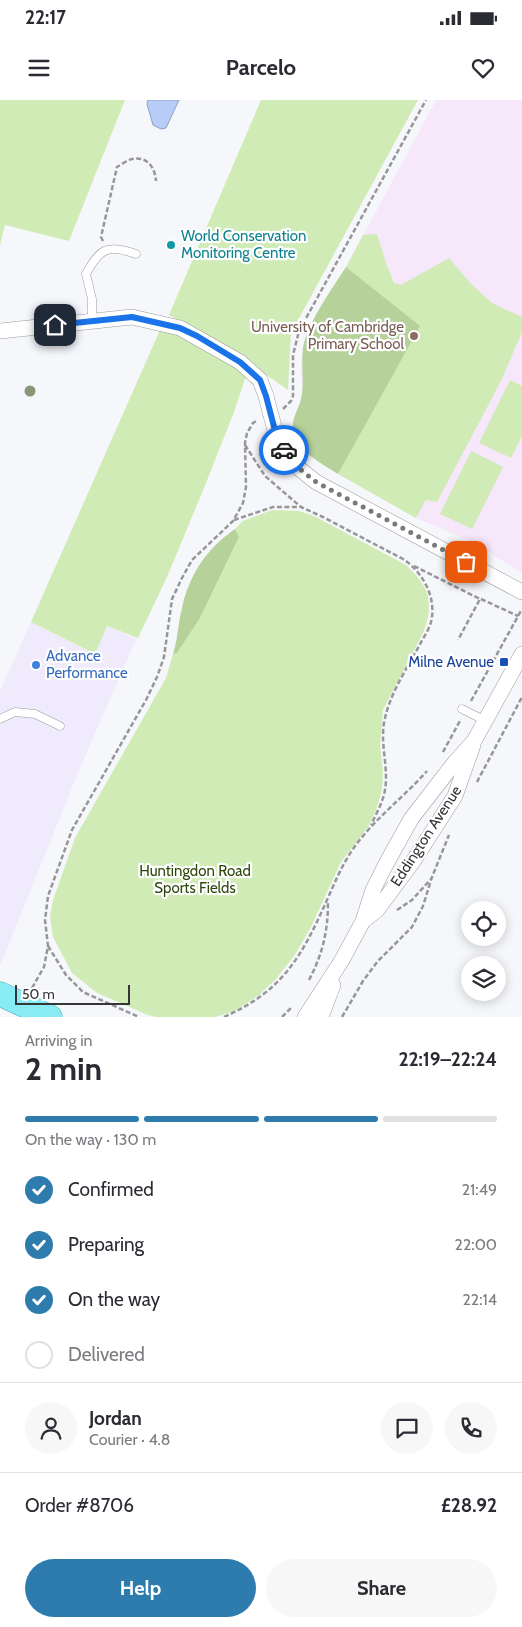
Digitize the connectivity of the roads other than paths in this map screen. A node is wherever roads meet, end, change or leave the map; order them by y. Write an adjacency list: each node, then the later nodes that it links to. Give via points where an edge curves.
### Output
1 (136, 254): 2 (lane, via 107,249 95,257 86,274 92,298)
2 (92, 321): 3 (street); 4 (street, via 132,317 180,328 240,362 260,380 278,442 296,466 316,482)
3 (0, 331)
4 (522, 592)
5 (522, 654): 8 (street, Eddington Avenue)
6 (464, 710): 8 (lane)
7 (0, 718): 9 (lane, via 15,712 35,714)
8 (486, 721): 10 (street, Eddington Avenue)
9 (60, 726)
10 (474, 741): 11 (street, Eddington Avenue, via 411,819 373,890); 11 (street, Eddington Avenue, via 455,796 414,860 377,910)
11 (363, 921): 12 (street, Eddington Avenue)
12 (342, 960): 15 (street, Eddington Avenue); 16 (street, Eddington Avenue)
13 (0, 994): 14 (main road)
14 (50, 1017)
15 (306, 1017)
16 (321, 1017)

